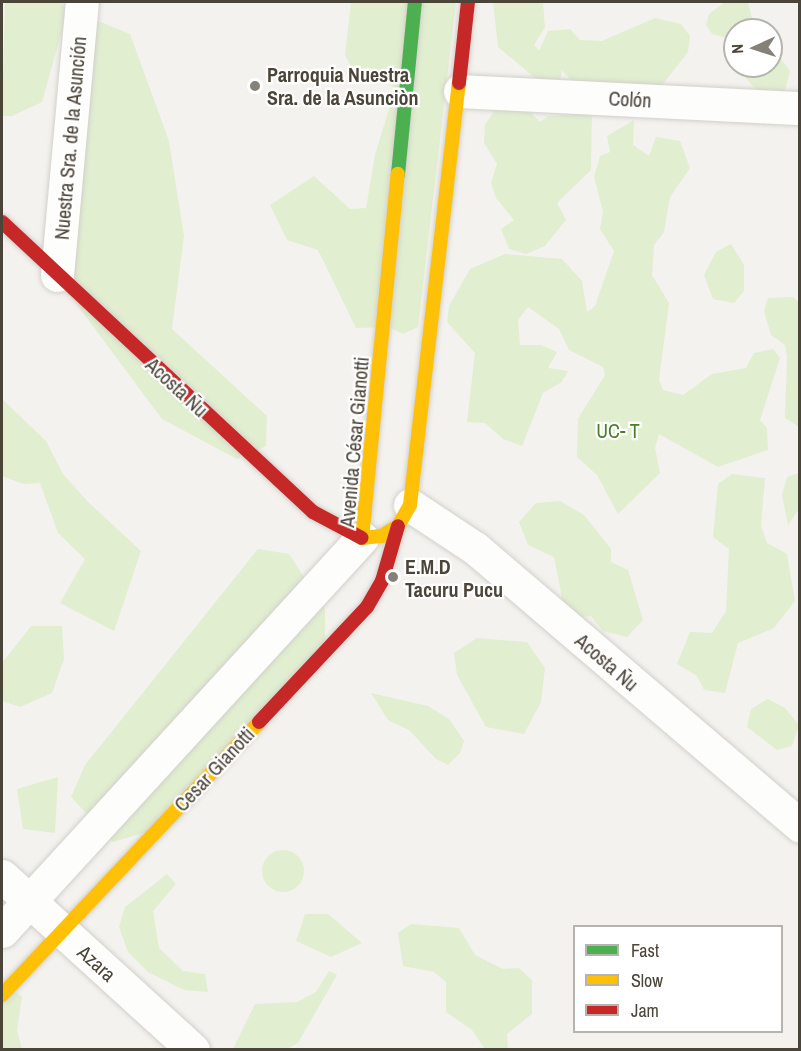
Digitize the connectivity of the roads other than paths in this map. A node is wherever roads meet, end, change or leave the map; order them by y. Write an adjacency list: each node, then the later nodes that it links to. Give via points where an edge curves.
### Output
1 (82, 2): 7 (street, Nuestra Sra. de la Asunción)
2 (415, 2): 9 (street, Avenida César Gianotti)
3 (468, 2): 4 (street)
4 (460, 91): 5 (street, Colón); 8 (street)
5 (800, 108)
6 (2, 222): 7 (street, Acosta Ñu)
7 (57, 275): 9 (street, Acosta Ñu, via 313,512)
8 (404, 515): 9 (street, Avenida César Gianotti, via 382,536); 10 (street, Acosta Ñu, via 475,548); 13 (street, Cesar Gianotti, via 382,581 367,607)
9 (362, 538): 12 (street)
10 (800, 826)
11 (2, 876): 12 (street, Azara)
12 (29, 901): 13 (street, Azara); 14 (street)
13 (62, 930): 15 (street, Cesar Gianotti); 16 (street, Azara)
14 (2, 931)
15 (2, 995)
16 (193, 1050)

